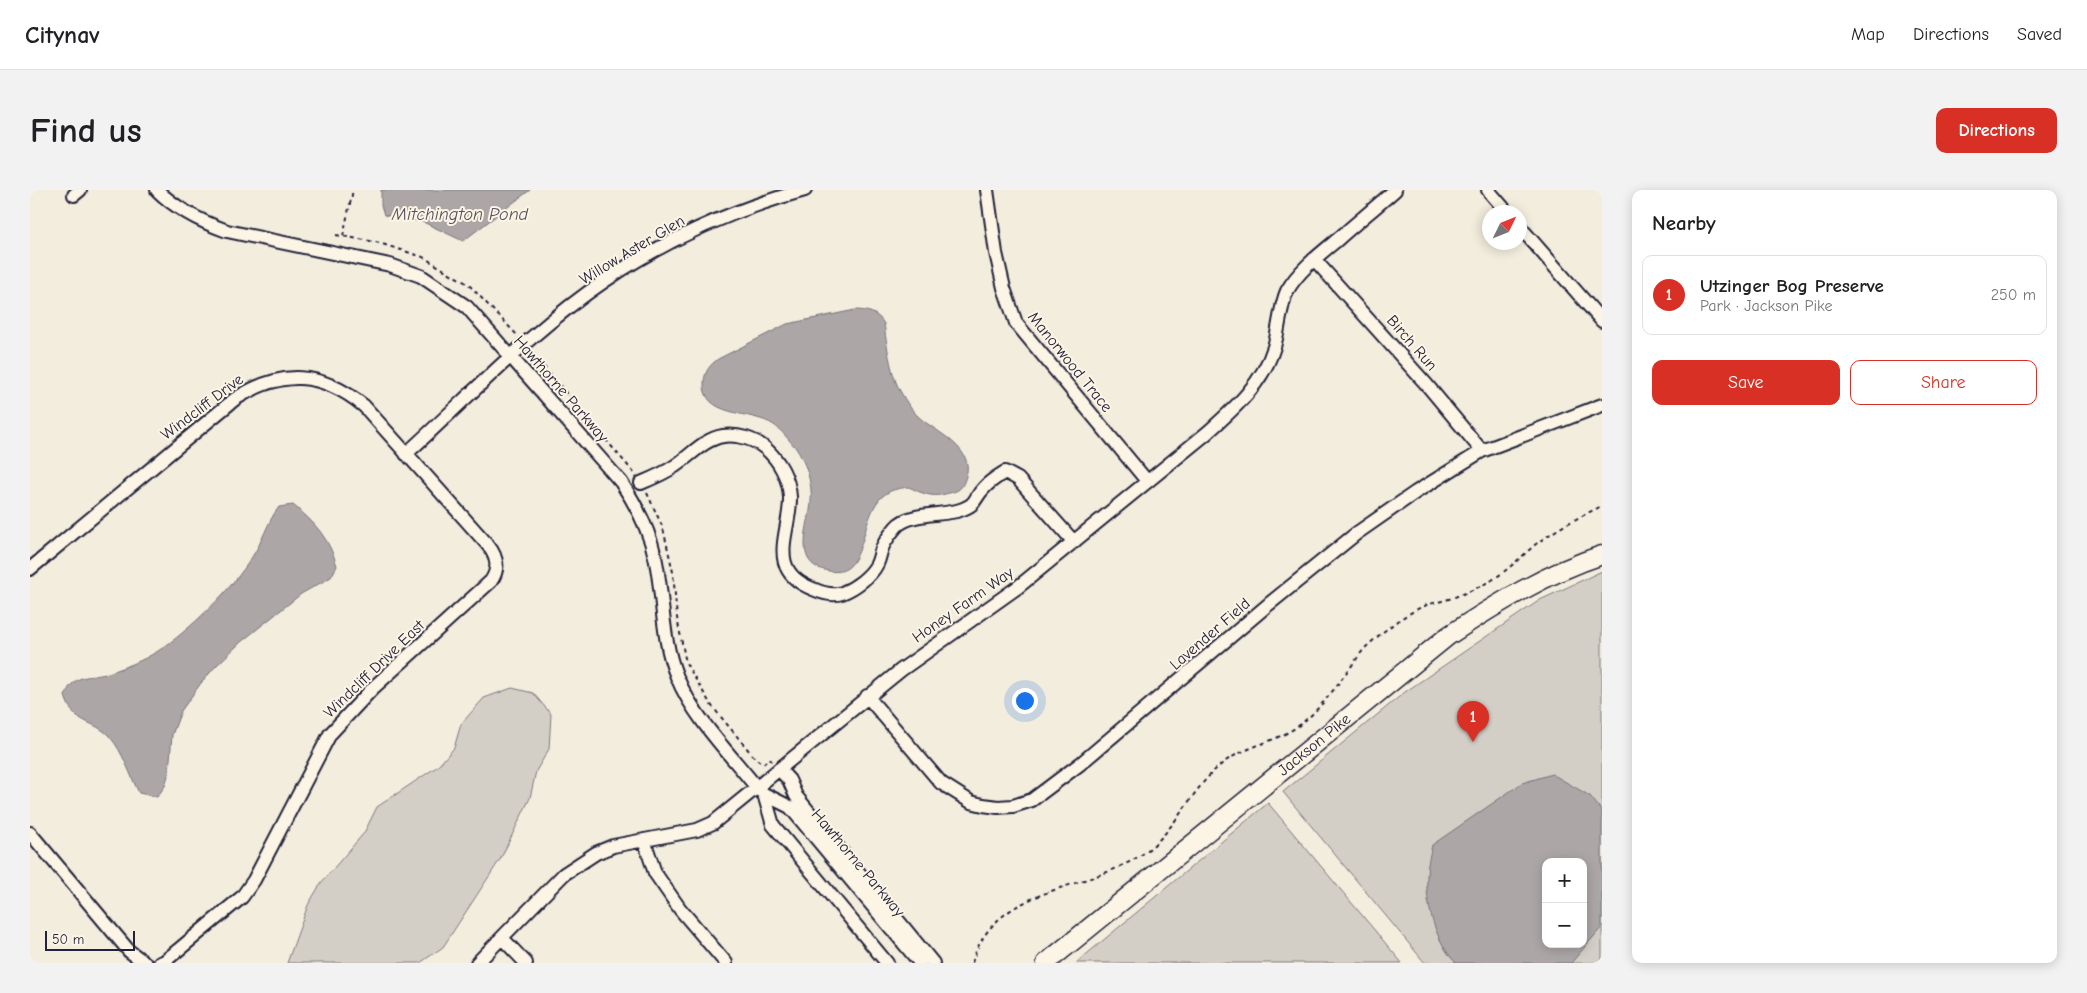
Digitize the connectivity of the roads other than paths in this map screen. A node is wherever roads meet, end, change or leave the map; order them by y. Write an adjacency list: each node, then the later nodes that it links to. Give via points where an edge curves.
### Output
1 (157, 190): 10 (street, Hawthorne Parkway, via 204,222 227,231 390,265 421,276 467,307)
2 (805, 190): 10 (street, Willow Aster Glen, via 768,200 713,222 658,249 606,280)
3 (988, 190): 14 (street, Manorwood Trace, via 996,253 1016,324)
4 (1395, 190): 8 (street, Honey Farm Way)
5 (1488, 190): 6 (street)
6 (1501, 205)
7 (1527, 235): 9 (street)
8 (1314, 259): 12 (street, Birch Run); 14 (street, Honey Farm Way, via 1287,292 1274,348 1251,390 1222,420)
9 (1602, 321)
10 (511, 358): 13 (street, Willow Aster Glen); 21 (street, Hawthorne Parkway, via 621,482 639,510 656,559 667,646 677,677 689,701)
11 (1602, 405): 12 (street, Lavender Field)
12 (1482, 451): 19 (street, Lavender Field, via 1357,533 1032,800 998,807 971,802 956,794 941,783)
13 (406, 454): 18 (street, Windcliff Drive, via 364,406 344,391 307,379 265,382 235,399); 26 (street, Windcliff Drive East, via 493,551 496,574 485,588 373,688 330,734 264,863 242,898)
14 (1147, 481): 16 (street, Honey Farm Way)
15 (642, 483): 16 (street, via 722,436 738,436 758,442 774,455 785,473 790,497 782,544 784,559 792,574 807,587 824,593 842,593 861,582 876,565 883,545 897,525 917,516 962,510 975,503 982,489 1005,472 1018,479)
16 (1074, 542): 19 (street, Honey Farm Way, via 1018,587)
17 (1602, 555): 33 (main road, Jackson Pike, via 1553,575 1489,608 1441,641)
18 (30, 569)
19 (867, 696): 20 (street, Honey Farm Way)
20 (779, 769): 21 (street, Honey Farm Way); 32 (street, via 790,780 796,796)
21 (760, 791): 23 (street, Honey Farm Way, via 697,830); 30 (street, Hawthorne Parkway, via 773,825); 31 (street, Hawthorne Parkway, via 790,807)
22 (30, 833): 25 (street, via 129,951)
23 (644, 840): 24 (street, Honey Farm Way, via 613,846 571,869); 29 (street, via 655,874)
24 (502, 938): 27 (street, Honey Farm Way); 28 (street)
25 (145, 963)
26 (160, 963)
27 (477, 963)
28 (526, 963)
29 (726, 963)
30 (887, 963)
31 (920, 963)
32 (933, 963)
33 (1046, 963)

